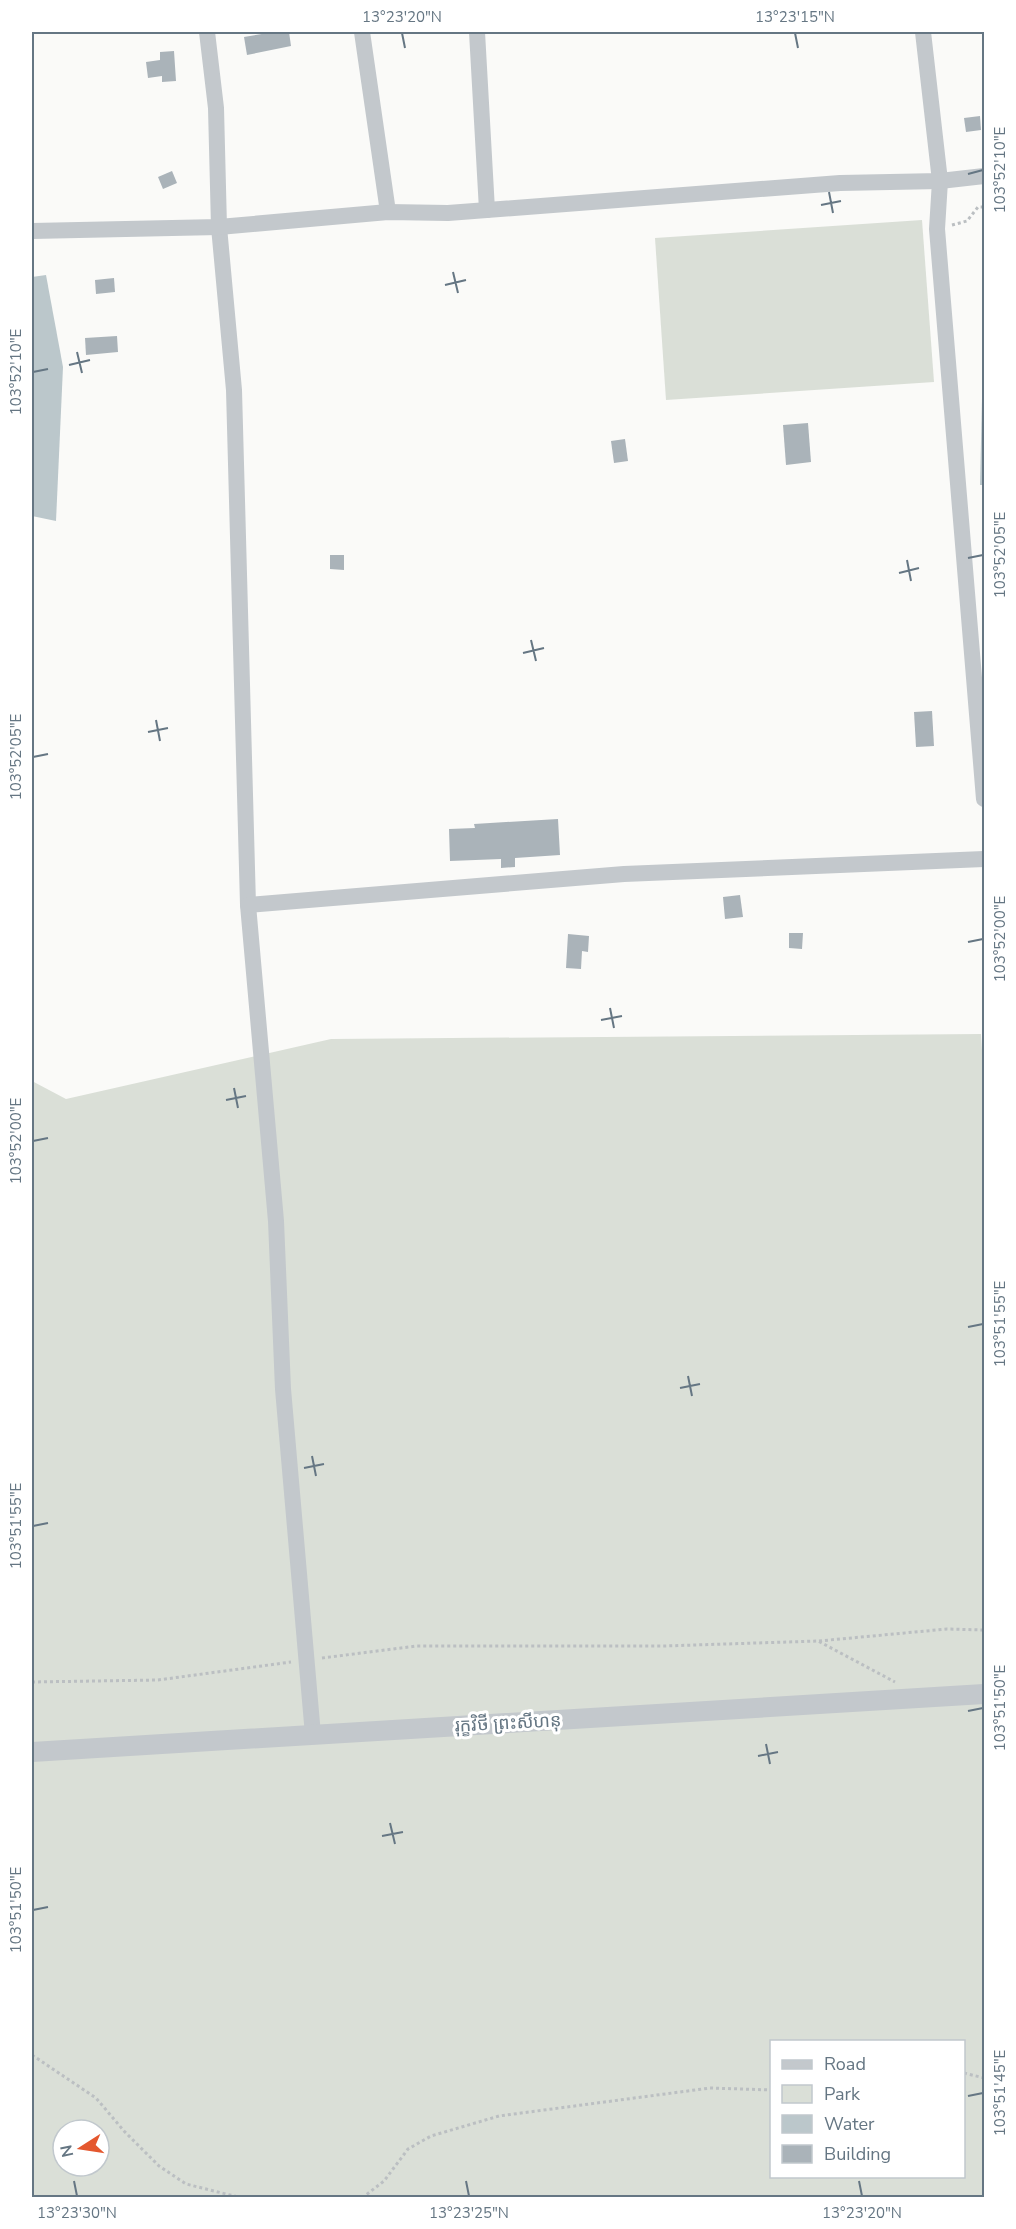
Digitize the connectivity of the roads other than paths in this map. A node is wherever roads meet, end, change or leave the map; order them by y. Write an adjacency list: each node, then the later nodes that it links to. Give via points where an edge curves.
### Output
1 (207, 32): 9 (street, via 216,108)
2 (362, 32): 8 (street)
3 (477, 32): 7 (street)
4 (923, 32): 6 (street)
5 (984, 176): 6 (street)
6 (940, 181): 7 (street, via 840,183); 11 (street, via 937,229)
7 (487, 210): 8 (street)
8 (388, 212): 9 (street)
9 (219, 227): 10 (street); 13 (street, via 234,390)
10 (32, 231)
11 (984, 799)
12 (984, 859): 13 (street, via 624,874)
13 (248, 905): 15 (street, via 276,1221 284,1389)
14 (984, 1694): 15 (street, រុក្ខវិថី ព្រះសីហនុ)
15 (313, 1735): 16 (street, រុក្ខវិថី ព្រះសីហនុ)
16 (32, 1752)

